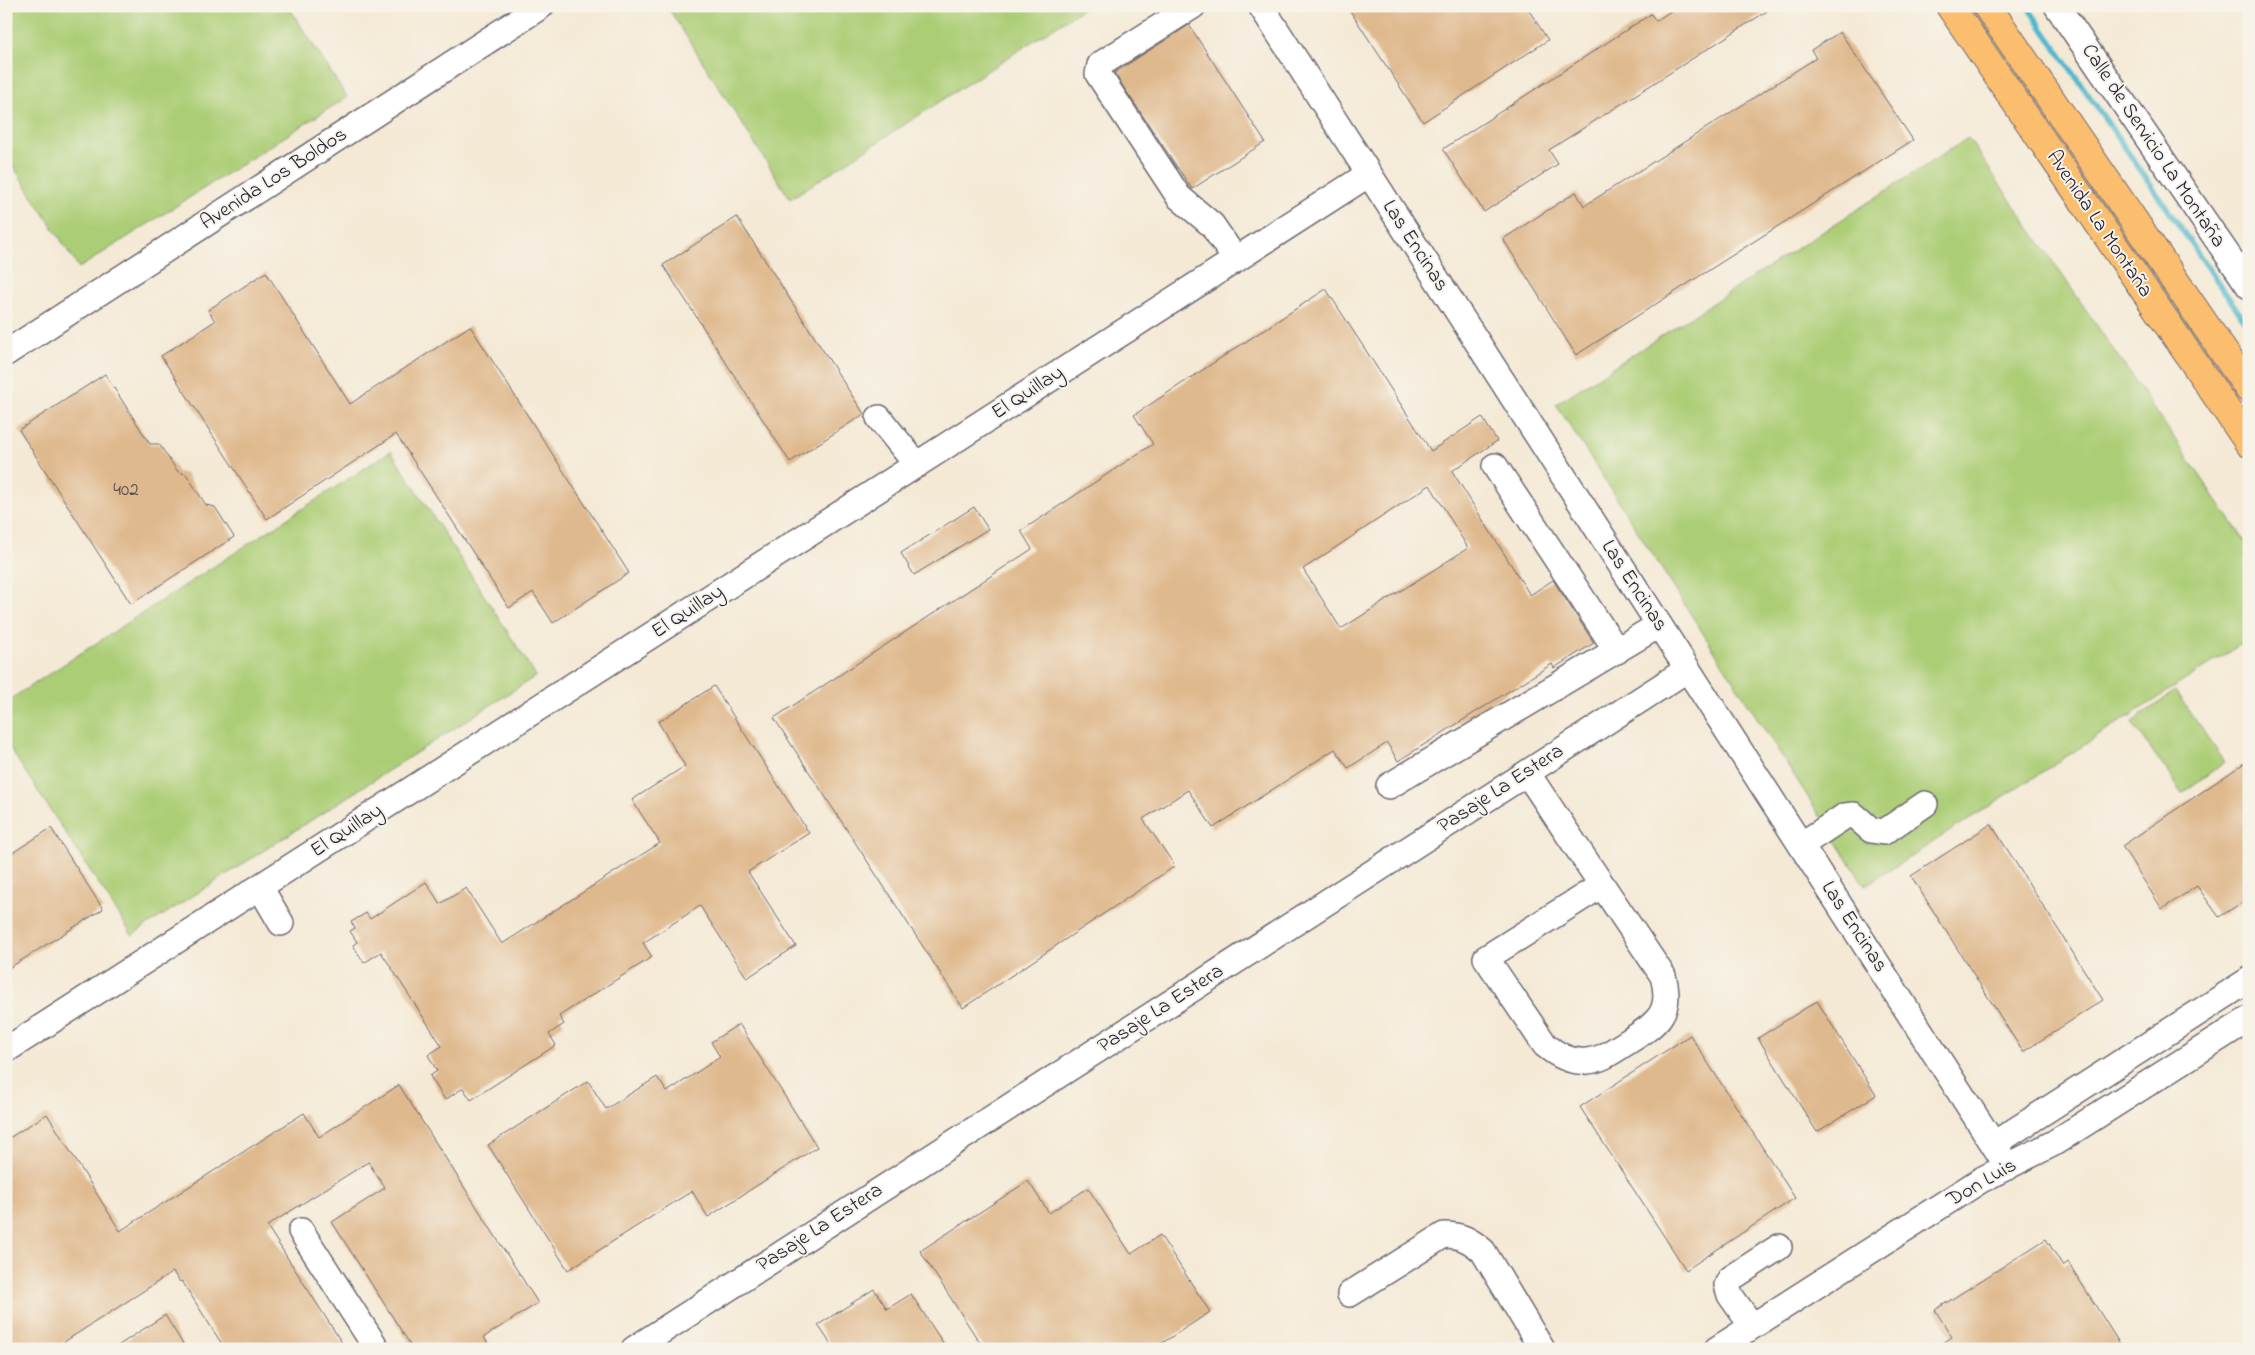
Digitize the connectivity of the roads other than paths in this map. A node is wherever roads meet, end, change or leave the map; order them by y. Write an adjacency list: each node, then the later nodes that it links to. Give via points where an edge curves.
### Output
1 (541, 6): 10 (street, Avenida Los Boldos)
2 (1192, 6): 8 (street, via 1104,62 1098,74 1179,198 1212,225)
3 (1261, 6): 7 (street, Las Encinas)
4 (1950, 6): 13 (main road, Avenida La Montaña)
5 (1987, 6): 11 (main road, Avenida La Montaña)
6 (2065, 9): 9 (street, Calle de Servicio La Montaña)
7 (1369, 174): 8 (street, El Quillay); 16 (street, Las Encinas)
8 (1236, 260): 14 (street, El Quillay)
9 (2249, 286)
10 (6, 353)
11 (2249, 389)
12 (879, 418): 14 (street)
13 (2249, 443)
14 (917, 465): 24 (street, El Quillay)
15 (1495, 466): 17 (street)
16 (1659, 625): 17 (street); 18 (street, Las Encinas)
17 (1617, 651): 20 (street)
18 (1688, 669): 19 (street, Pasaje La Estera); 22 (street, Las Encinas)
19 (1527, 773): 23 (street); 36 (street, Pasaje La Estera)
20 (1389, 786)
21 (1925, 804): 22 (street, via 1884,832 1871,830 1854,815 1845,816)
22 (1801, 845): 29 (street, Las Encinas)
23 (1602, 885): 23 (street, via 1663,976 1666,996 1663,1011 1655,1024 1605,1057 1578,1061 1554,1053 1545,1045 1486,958)
24 (260, 887): 25 (street); 28 (street, El Quillay)
25 (281, 923)
26 (2249, 980): 29 (street)
27 (2249, 1019): 30 (street, Don Luis, via 2054,1143)
28 (6, 1050)
29 (1994, 1144): 30 (street, Las Encinas)
30 (2008, 1167): 34 (street, Don Luis, via 1981,1180)
31 (301, 1231): 35 (street)
32 (1779, 1247): 34 (street, via 1730,1279 1727,1285 1730,1295)
33 (1350, 1294): 37 (street, via 1444,1235 1456,1235 1483,1251)
34 (1752, 1326): 38 (street, Don Luis)
35 (377, 1349)
36 (634, 1349)
37 (1542, 1349)
38 (1717, 1349)

